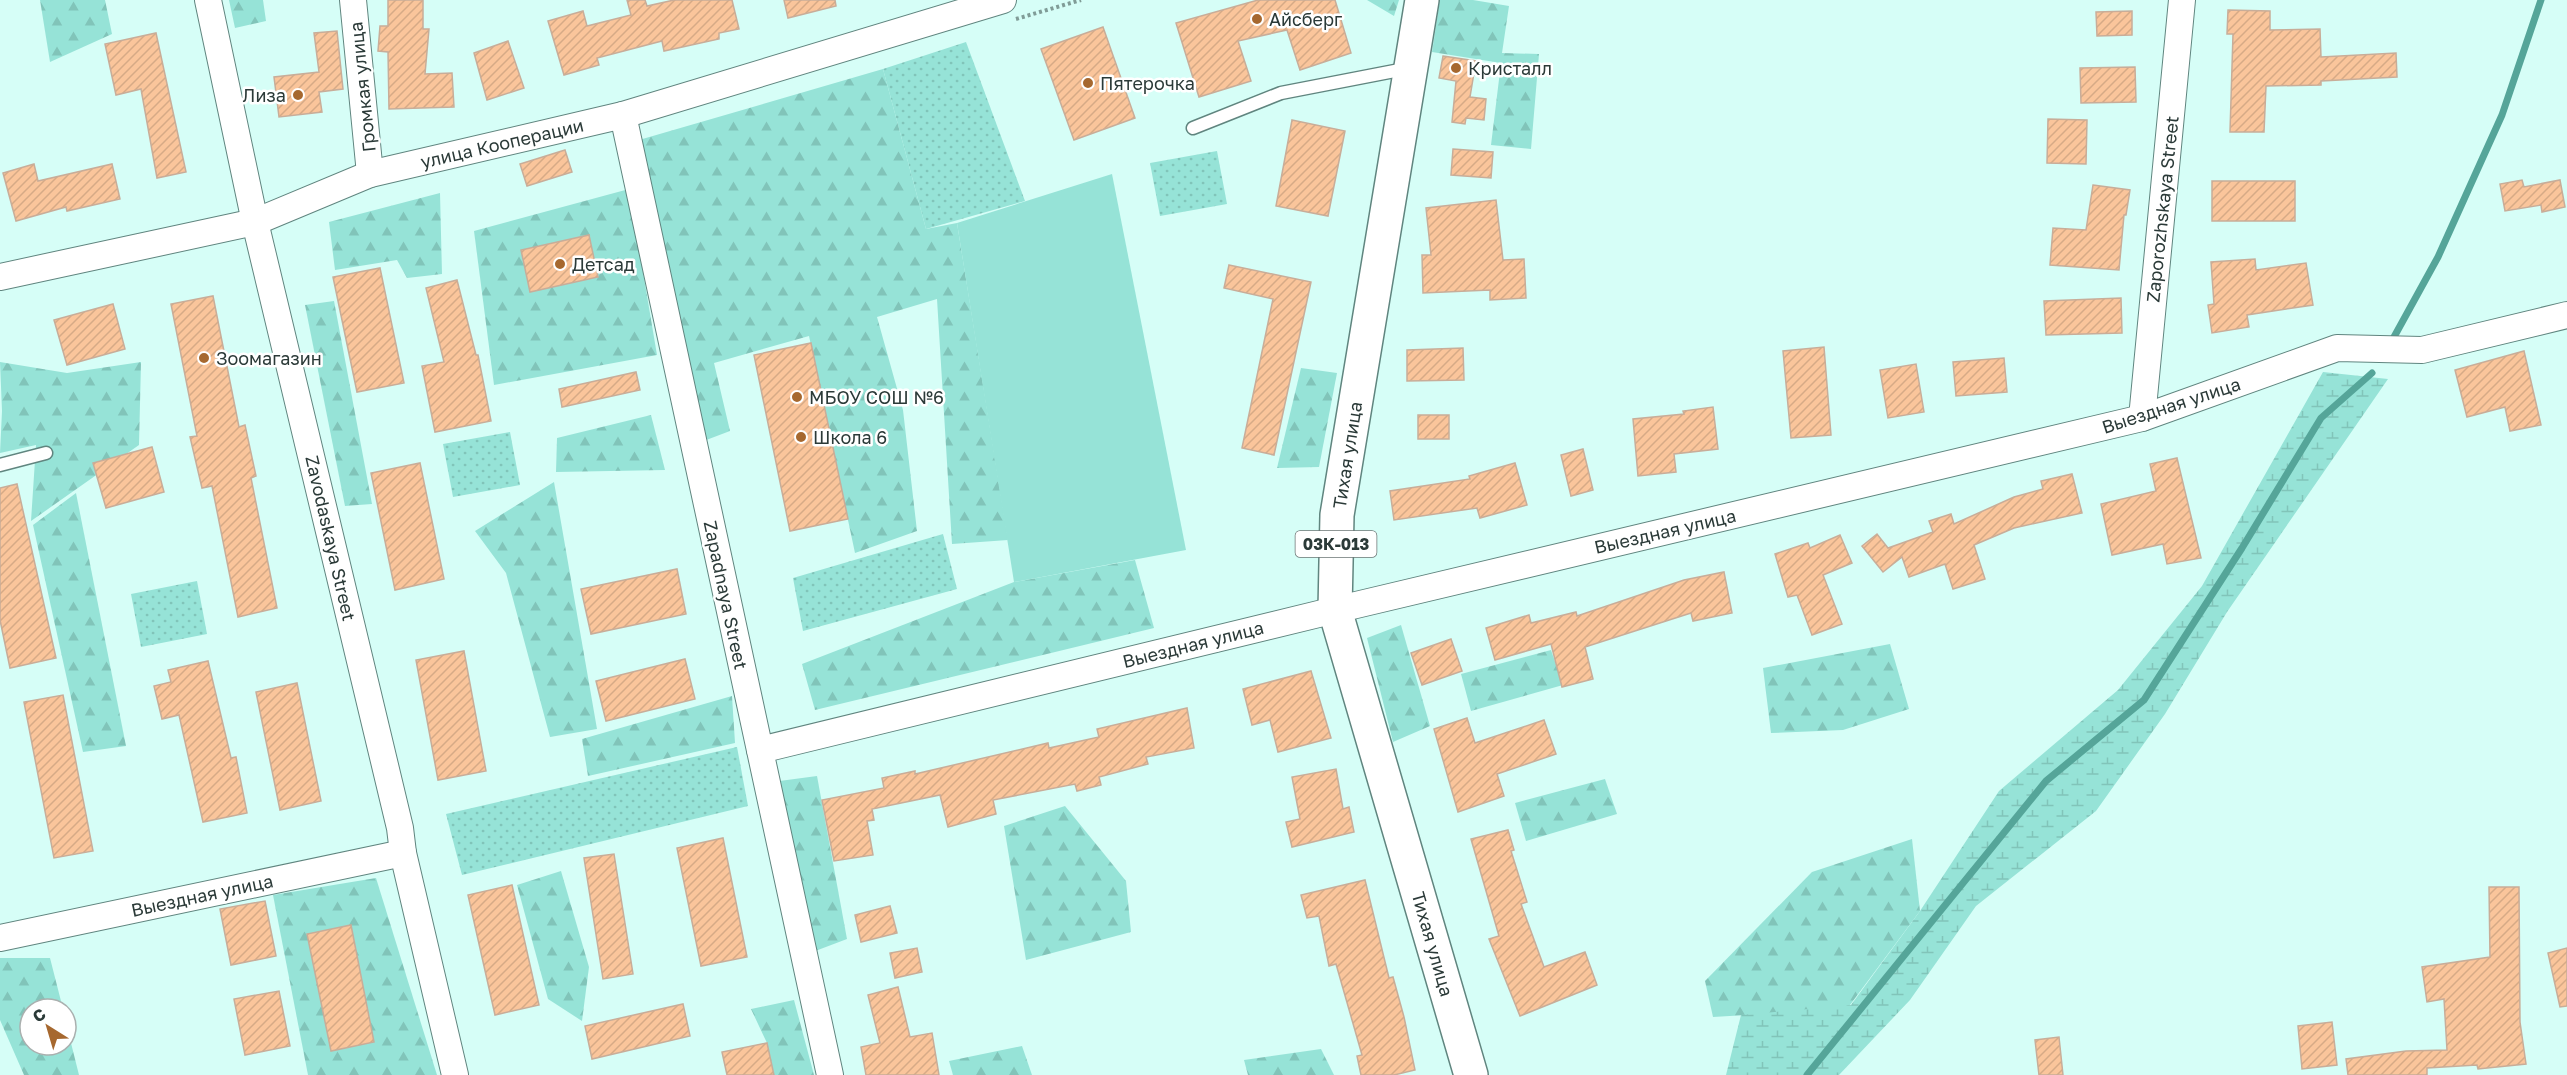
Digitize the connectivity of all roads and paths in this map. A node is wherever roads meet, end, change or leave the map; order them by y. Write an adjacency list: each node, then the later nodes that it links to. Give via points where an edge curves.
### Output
1 (208, 0): 11 (street, Zavodaskaya Street)
2 (353, 0): 10 (street, Громкая улица)
3 (1004, 0): 6 (street, улица Кооперации)
4 (1422, 0): 7 (main road, Тихая улица / 03К-013)
5 (2182, 0): 14 (street, Zaporozhskaya Street)
6 (944, 10): 8 (street, улица Кооперации)
7 (1411, 68): 9 (lane, via 1281,93); 17 (main road, Тихая улица / 03К-013, via 1337,515)
8 (623, 115): 10 (street, улица Кооперации); 18 (street, Zapadnaya Street)
9 (1193, 128)
10 (370, 174): 11 (street, улица Кооперации)
11 (255, 222): 12 (street, улица Кооперации); 19 (street, Zavodaskaya Street)
12 (0, 277)
13 (2567, 315): 14 (street, Выездная улица, via 2422,350 2337,348)
14 (2142, 418): 17 (street, Выездная улица)
15 (46, 453): 16 (lane)
16 (0, 465)
17 (1335, 610): 18 (street, Выездная улица); 23 (main road, Тихая улица / 03К-013)
18 (760, 750): 22 (street, Zapadnaya Street)
19 (403, 853): 20 (street, Выездная улица); 21 (street, Zavodaskaya Street)
20 (0, 937)
21 (455, 1075)
22 (830, 1075)
23 (1471, 1075)

